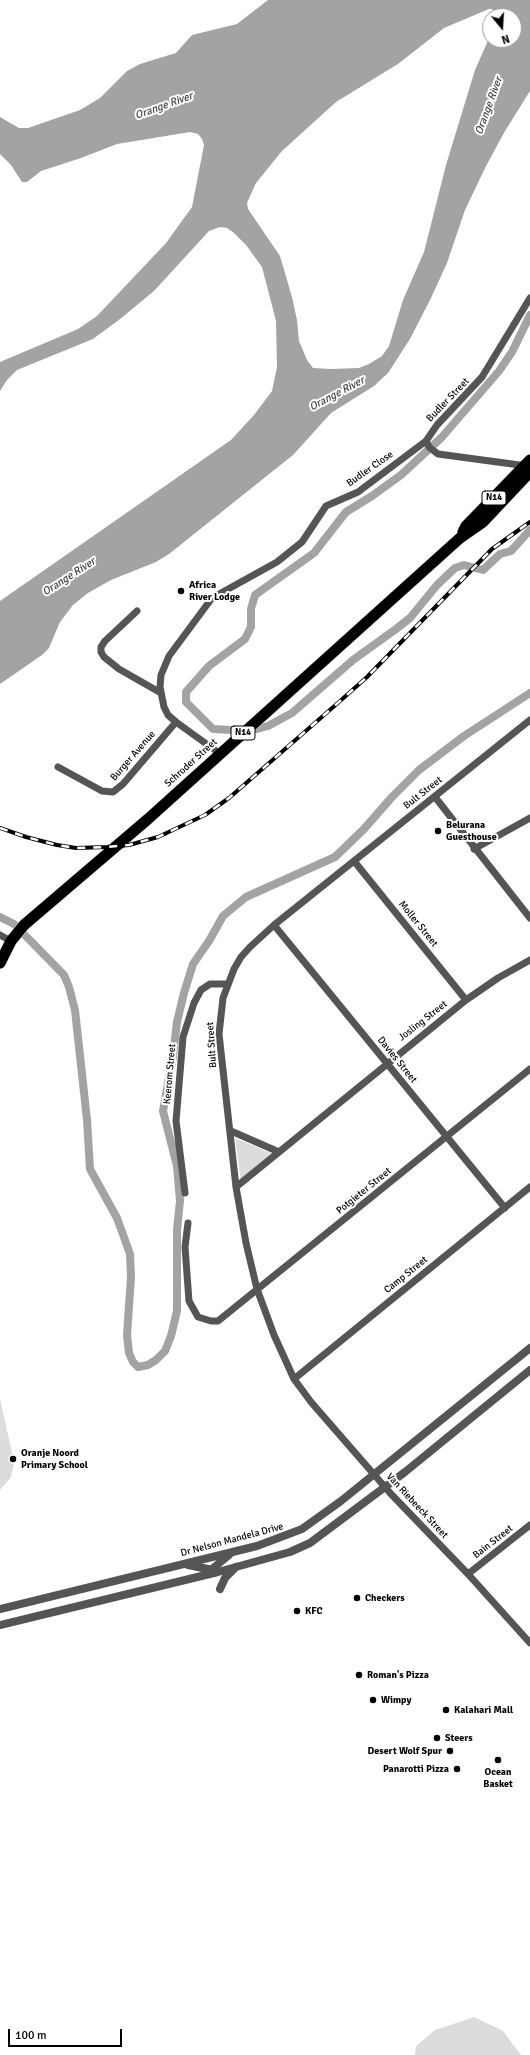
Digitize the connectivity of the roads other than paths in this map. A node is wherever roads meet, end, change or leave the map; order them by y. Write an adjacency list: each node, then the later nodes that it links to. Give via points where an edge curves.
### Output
1 (530, 298): 2 (street, Budler Street, via 482,377 437,424)
2 (428, 444): 3 (street, via 435,452); 5 (street, Budler Close, via 358,492 326,506 302,542 277,562 212,598 169,656 161,675)
3 (529, 466): 8 (highway, Schroder Street / N14, via 466,526 460,538)
4 (137, 611): 5 (street, via 105,641 101,652 119,669)
5 (161, 692): 7 (street, via 164,707)
6 (530, 720): 10 (street, Bult Street)
7 (176, 722): 8 (street); 9 (street, Burger Avenue, via 123,784 113,792 102,791)
8 (219, 754): 16 (highway, Schroder Street / N14)
9 (58, 768)
10 (435, 797): 12 (street); 13 (street, Bult Street)
11 (530, 818): 12 (street)
12 (474, 849): 14 (street)
13 (354, 861): 15 (street, Bult Street); 21 (street, Moller Street)
14 (530, 918)
15 (274, 925): 20 (street, Bult Street, via 241,957); 22 (street, Davies Street)
16 (17, 933): 17 (street); 19 (highway, Schroder Street / N14)
17 (0, 935)
18 (530, 960): 21 (street, Josling Street)
19 (0, 963)
20 (228, 984): 24 (street, Bult Street, via 220,1010 219,1034); 29 (street, Keerom Street, via 210,984 201,990 194,1002 183,1037 176,1121)
21 (466, 1000): 22 (street, Josling Street)
22 (386, 1063): 25 (street, Davies Street); 26 (street, Josling Street)
23 (530, 1068): 25 (street, Potgieter Street)
24 (231, 1131): 26 (street); 27 (street, Bult Street)
25 (447, 1137): 30 (street, Davies Street); 32 (street, Potgieter Street)
26 (279, 1152): 27 (street, Josling Street)
27 (236, 1187): 32 (street, Bult Street)
28 (530, 1187): 30 (street, Camp Street)
29 (185, 1193)
30 (505, 1208): 35 (street, Camp Street)
31 (188, 1223): 32 (street, Potgieter Street, via 185,1247 187,1293 198,1317 216,1321 221,1319)
32 (257, 1290): 35 (street, Bult Street)
33 (530, 1348): 36 (street, Dr Nelson Mandela Drive)
34 (530, 1370): 37 (street)
35 (294, 1378): 36 (street, Van Riebeeck Street, via 311,1402)
36 (375, 1474): 37 (street, Van Riebeeck Street); 39 (street, Dr Nelson Mandela Drive, via 302,1529)
37 (386, 1488): 41 (street, via 310,1543 290,1552); 43 (street, Van Riebeeck Street)
38 (530, 1525): 43 (street, Bain Street)
39 (233, 1552): 40 (street, Dr Nelson Mandela Drive); 42 (street)
40 (183, 1564): 42 (street); 45 (street, Dr Nelson Mandela Drive)
41 (236, 1567): 42 (street); 44 (street, via 225,1578)
42 (211, 1572): 46 (street)
43 (468, 1574): 47 (street, Van Riebeeck Street)
44 (220, 1589)
45 (0, 1609)
46 (0, 1625)
47 (530, 1643)

